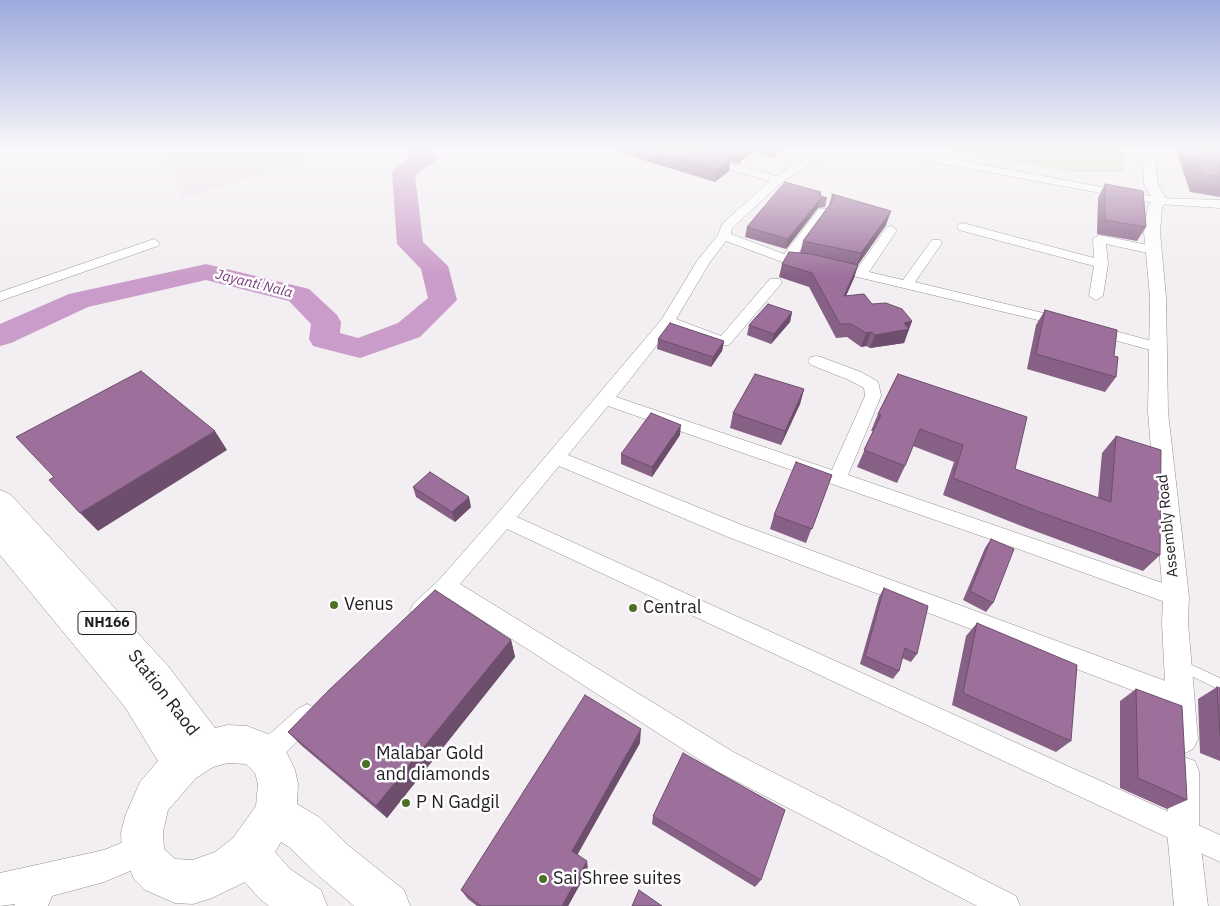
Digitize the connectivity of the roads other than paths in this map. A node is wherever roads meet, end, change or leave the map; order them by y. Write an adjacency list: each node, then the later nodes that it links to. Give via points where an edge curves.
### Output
1 (764, 192): 9 (street, via 726,227)
2 (1118, 192): 4 (street)
3 (1156, 192): 4 (street)
4 (1160, 200): 5 (street); 12 (street, Assembly Road, via 1155,206)
5 (1220, 204)
6 (823, 212): 13 (street)
7 (963, 227): 14 (street)
8 (891, 230): 15 (street)
9 (724, 236): 13 (street); 20 (street, via 704,261)
10 (154, 243): 19 (street)
11 (936, 243): 17 (street)
12 (1153, 250): 14 (street, via 1099,239); 21 (street, Assembly Road, via 1158,297)
13 (787, 258): 15 (street)
14 (1101, 264): 18 (street)
15 (861, 274): 17 (street)
16 (775, 282): 20 (street, via 724,342)
17 (907, 284): 21 (street)
18 (1096, 296)
19 (0, 297)
20 (668, 321): 23 (street)
21 (1158, 347): 30 (street, Assembly Road, via 1158,412)
22 (816, 361): 25 (street, via 871,385 872,396)
23 (605, 399): 24 (street); 25 (street)
24 (554, 458): 27 (street); 34 (street, via 735,531)
25 (837, 479): 30 (street)
26 (0, 502): 37 (highway, Station Raod / NH166, via 155,678)
27 (504, 519): 29 (street); 39 (street)
28 (0, 533): 37 (highway, NH166)
29 (446, 586): 31 (street); 47 (street, via 726,762)
30 (1176, 597): 32 (street, Assembly Road)
31 (407, 624)
32 (1179, 664): 33 (lane); 34 (street, Assembly Road)
33 (1220, 684)
34 (1182, 698): 39 (street, Assembly Road)
35 (323, 702): 36 (street)
36 (265, 755): 37 (highway, via 247,745 228,744); 38 (highway, via 275,770 278,784)
37 (195, 757): 41 (highway, via 154,796 142,832)
38 (274, 814): 42 (highway); 46 (highway, via 304,832)
39 (1183, 831): 40 (street); 48 (street, Assembly Road)
40 (1220, 849)
41 (143, 850): 42 (highway, via 149,864 160,875 175,881 193,882 212,877); 44 (street)
42 (248, 853): 45 (highway, via 275,884)
43 (0, 890): 44 (street)
44 (36, 894)
45 (305, 906)
46 (388, 906)
47 (1006, 906)
48 (1191, 906)

